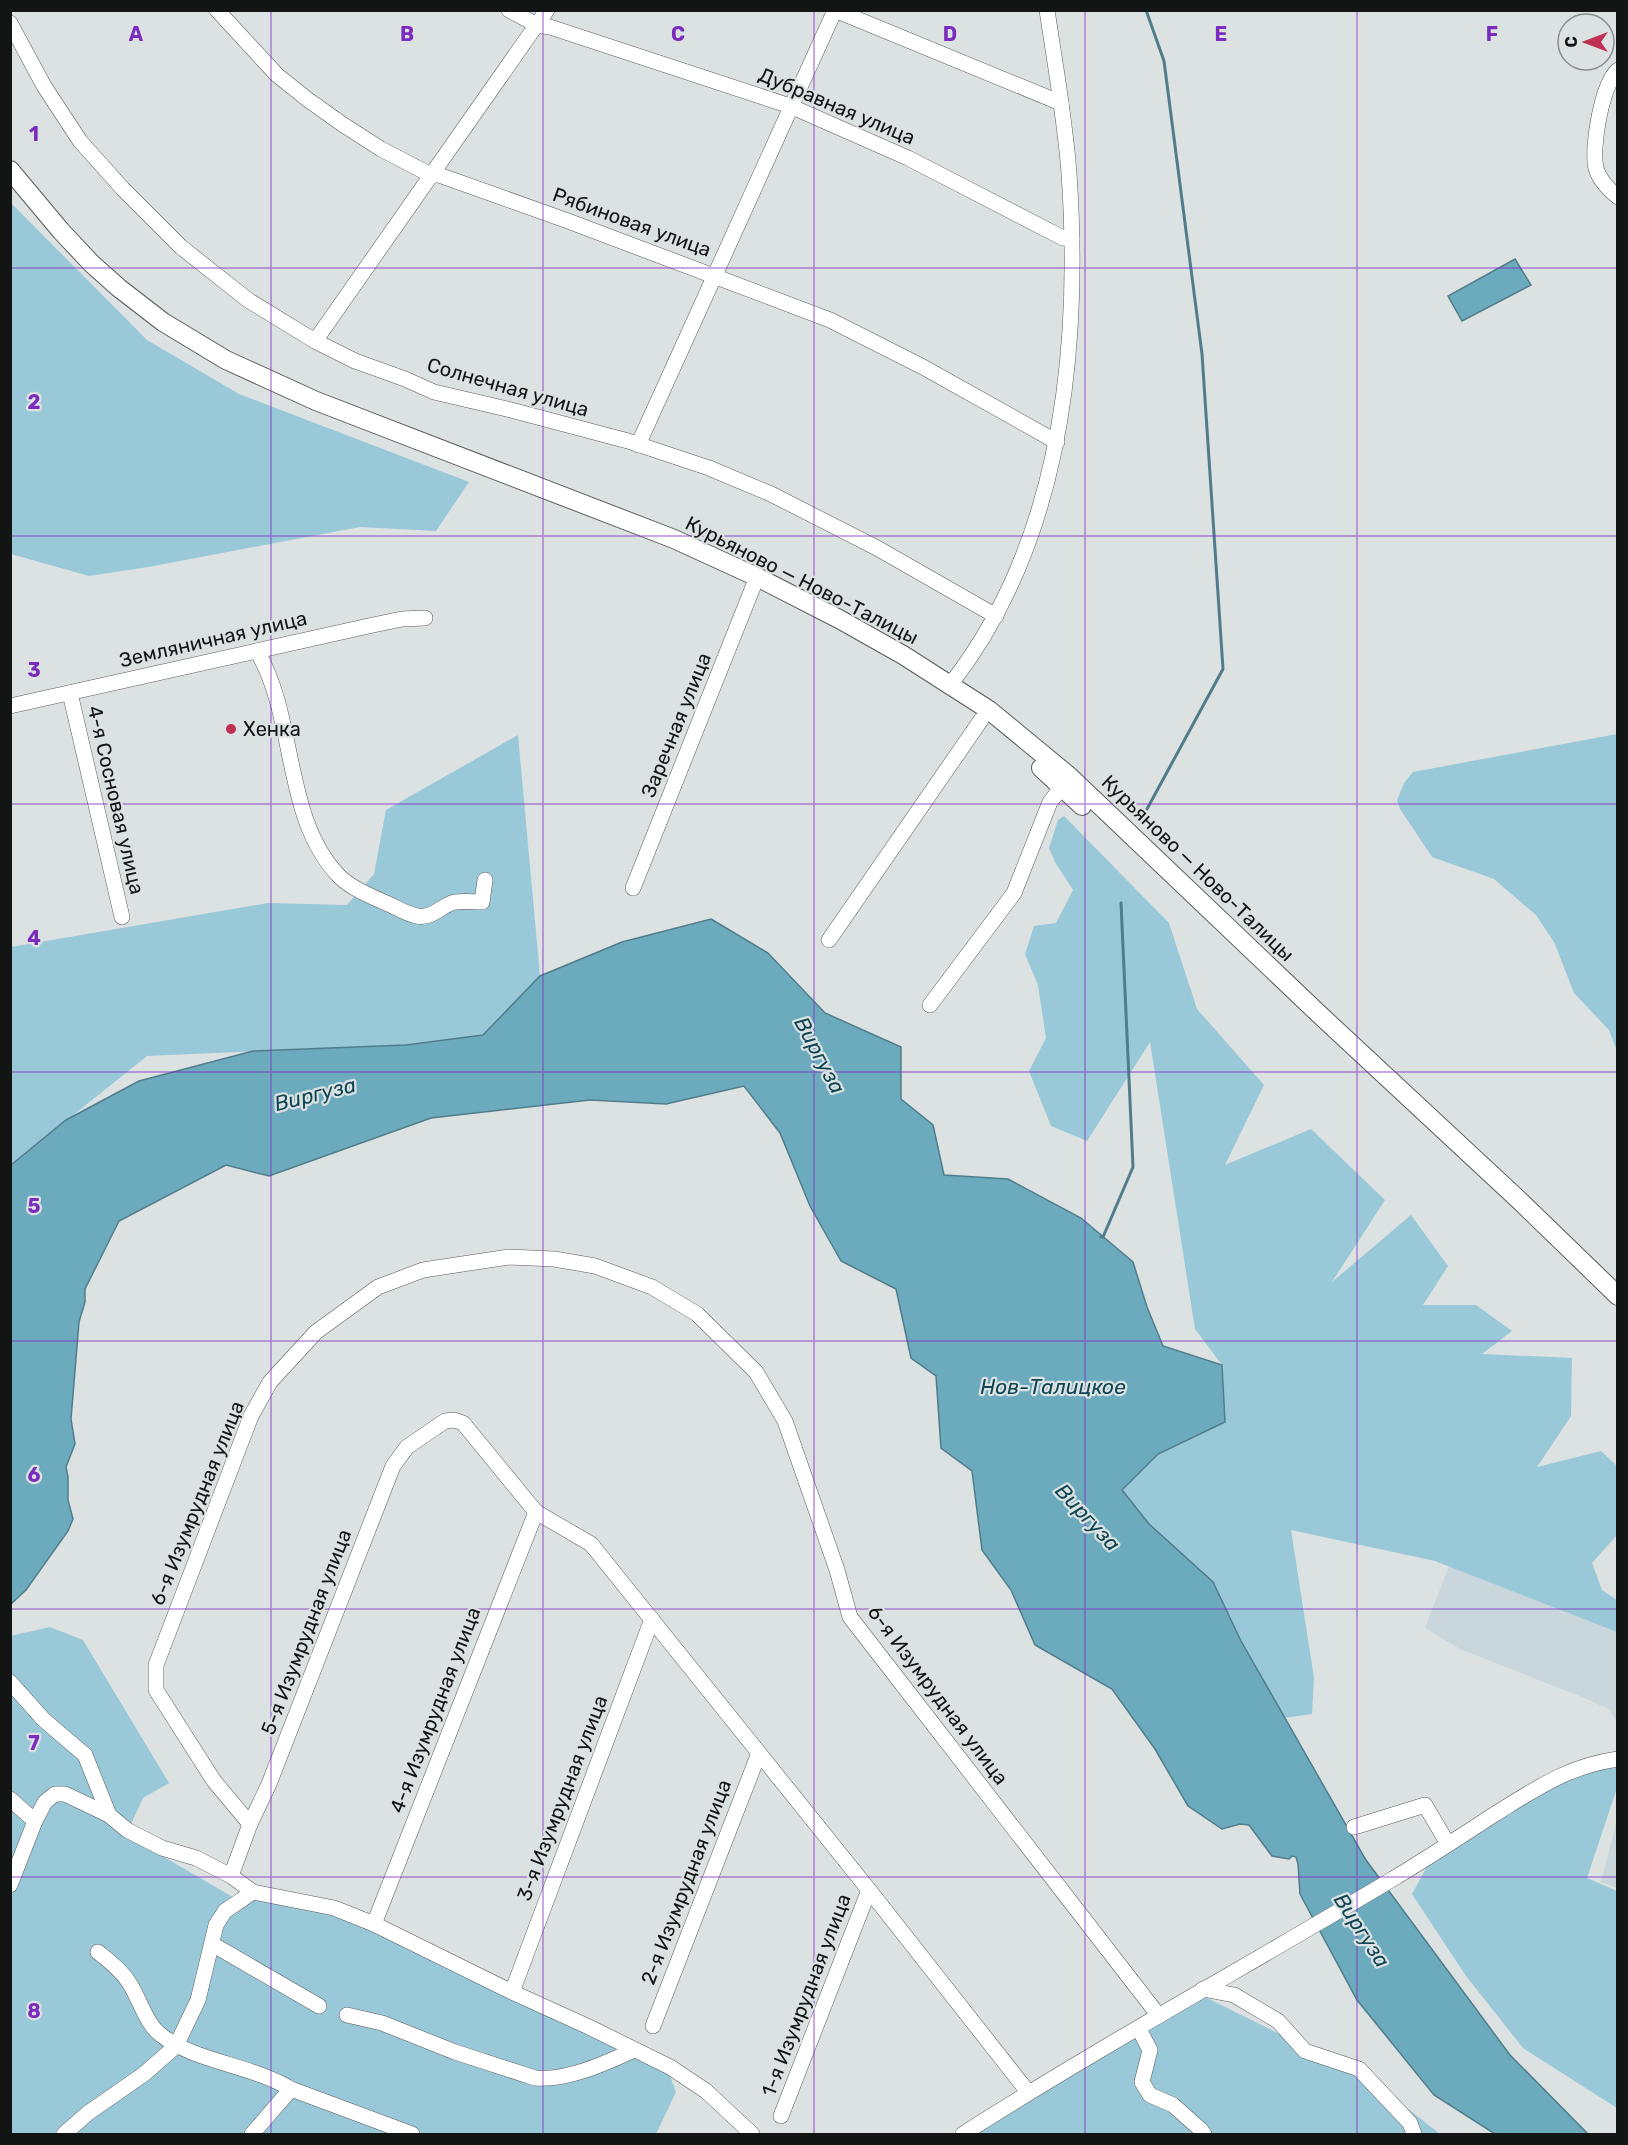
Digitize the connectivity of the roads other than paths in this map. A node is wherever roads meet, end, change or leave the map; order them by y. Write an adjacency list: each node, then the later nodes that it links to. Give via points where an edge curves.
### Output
1 (217, 10): 12 (street, Рябиновая улица, via 299,93 381,149)
2 (508, 10): 7 (street, Дубравная улица)
3 (547, 10): 7 (street)
4 (835, 10): 9 (street); 10 (street)
5 (1046, 11): 9 (street)
6 (10, 23): 17 (street, Солнечная улица, via 80,141 123,189 181,247 248,300)
7 (537, 25): 10 (street, Дубравная улица); 12 (street)
8 (1615, 72): 14 (street, via 1604,92 1595,157 1605,187)
9 (1061, 103): 15 (street)
10 (790, 106): 15 (street, Дубравная улица, via 908,158 1063,238); 16 (street)
11 (10, 170): 20 (main road, Курьяново — Ново-Талицы, via 61,231 119,288 163,322 226,360 316,401 641,525)
12 (431, 175): 16 (street, Рябиновая улица); 17 (street)
13 (10, 188): 20 (main road, Курьяново — Ново-Талицы, via 52,238 111,296 156,331 225,371 312,412)
14 (1617, 197)
15 (1072, 239): 18 (street, via 1068,348)
16 (716, 276): 18 (street, Рябиновая улица, via 830,320); 19 (street)
17 (315, 341): 19 (street, Солнечная улица, via 434,392)
18 (1058, 442): 21 (street, via 1029,536)
19 (638, 445): 21 (street, Солнечная улица, via 771,494 877,548)
20 (755, 582): 24 (main road, Курьяново — Ново-Талицы, via 848,624); 27 (main road, Курьяново — Ново-Талицы, via 897,665); 30 (street, Заречная улица)
21 (996, 616): 24 (street, via 973,656)
22 (425, 618): 23 (street, Земляничная улица, via 402,619)
23 (257, 651): 25 (street, Земляничная улица); 29 (street, via 273,683 311,832 341,878 418,917 436,914 455,902 482,902)
24 (950, 685): 34 (main road, Курьяново — Ново-Талицы, via 988,710 1069,776)
25 (70, 693): 26 (street, Земляничная улица); 31 (street, 4-я Сосновая улица)
26 (10, 706)
27 (981, 720): 28 (main road, Курьяново — Ново-Талицы); 32 (street)
28 (1062, 787): 33 (street, via 1050,802 1014,893); 35 (main road, Курьяново — Ново-Талицы)
29 (485, 880)
30 (633, 888)
31 (122, 917)
32 (829, 940)
33 (930, 1005)
34 (1617, 1296)
35 (1617, 1310)
36 (536, 1512): 37 (street, via 591,1544); 44 (street, 5-я Изумрудная улица, via 463,1423 445,1421 407,1447 393,1466); 51 (street, 4-я Изумрудная улица)
37 (652, 1619): 39 (street); 55 (street, 3-я Изумрудная улица)
38 (10, 1682): 42 (street, via 44,1720 85,1755)
39 (759, 1753): 49 (street); 59 (street, 2-я Изумрудная улица)
40 (1617, 1759): 46 (street, via 1568,1771)
41 (10, 1799): 43 (street)
42 (109, 1815): 43 (street, via 65,1794 55,1794 45,1802); 47 (street, via 127,1830 162,1848 196,1858)
43 (35, 1821): 48 (street)
44 (250, 1824): 47 (street, 5-я Изумрудная улица); 58 (street, 6-я Изумрудная улица, via 214,1781 156,1690 156,1665 251,1416 270,1382 316,1332 378,1287 423,1270 509,1257 595,1266 651,1287 697,1314 756,1372 785,1421 850,1617)
45 (1354, 1827): 46 (street, via 1425,1805)
46 (1448, 1844): 54 (street)
47 (231, 1876): 50 (street)
48 (10, 1885)
49 (869, 1890): 64 (street); 65 (street, 1-я Изумрудная улица)
50 (253, 1893): 51 (street, via 334,1908); 52 (street, via 225,1911 216,1925)
51 (374, 1924): 55 (street)
52 (212, 1944): 56 (street); 61 (street, via 198,2000)
53 (98, 1952): 61 (street, via 119,1969 158,2033)
54 (1203, 1989): 58 (street); 72 (street, via 1234,1995 1278,2021 1305,2051 1359,2069 1410,2123)
55 (512, 1992): 62 (street)
56 (319, 2006)
57 (346, 2015): 62 (street, via 382,2023 535,2078 547,2079 600,2066)
58 (1159, 2016): 60 (street)
59 (653, 2026)
60 (1139, 2029): 64 (street); 71 (street, via 1150,2050 1143,2082 1150,2095 1173,2105)
61 (176, 2046): 63 (street, via 274,2078); 66 (street)
62 (634, 2050): 69 (street, via 706,2091)
63 (291, 2089): 67 (street); 68 (street)
64 (1028, 2092): 70 (street)
65 (781, 2116)
66 (64, 2134)
67 (252, 2134)
68 (412, 2134)
69 (752, 2134)
70 (963, 2134)
71 (1204, 2134)
72 (1414, 2134)

